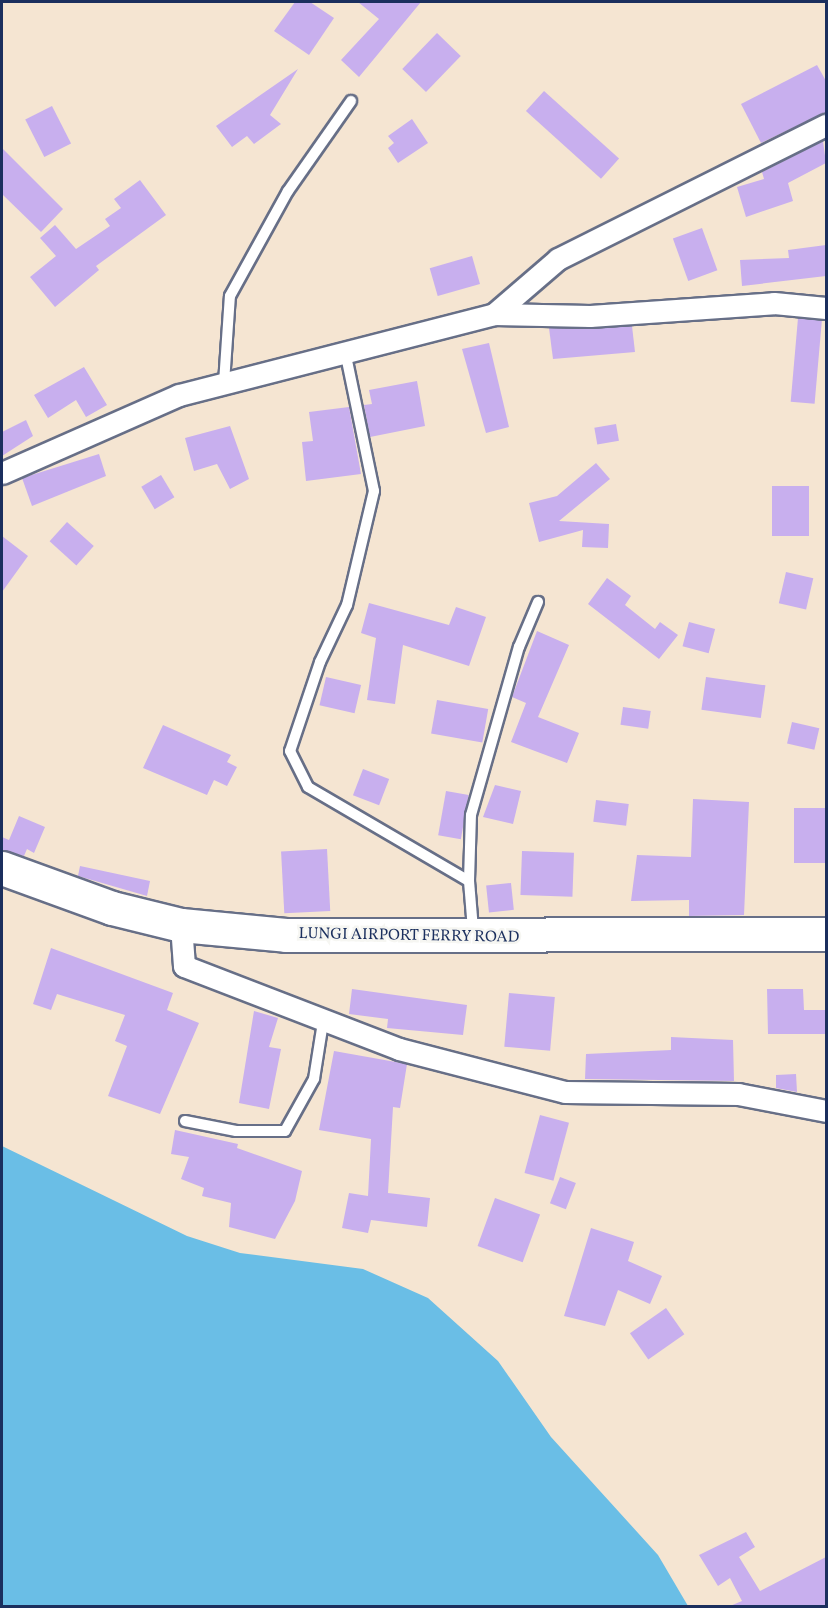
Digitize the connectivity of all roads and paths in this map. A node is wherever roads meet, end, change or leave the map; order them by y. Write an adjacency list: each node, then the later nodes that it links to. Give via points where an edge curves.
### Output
1 (351, 101): 6 (lane, via 288,190 230,296)
2 (826, 125): 4 (street, via 558,259)
3 (826, 308): 4 (street, via 774,303 590,316)
4 (494, 314): 5 (street)
5 (345, 351): 6 (street); 10 (lane, via 374,491 347,605 320,662 290,751 308,787)
6 (224, 383): 7 (street, via 85,433)
7 (2, 473)
8 (538, 602): 10 (lane, via 519,647 471,815)
9 (2, 868): 11 (main road, LUNGI AIRPORT FERRY ROAD, via 112,908)
10 (469, 881): 13 (lane)
11 (181, 924): 13 (main road, LUNGI AIRPORT FERRY ROAD, via 286,935); 14 (street, via 184,966)
12 (826, 934): 13 (main road, LUNGI AIRPORT FERRY ROAD)
13 (473, 937)
14 (323, 1022): 15 (street, via 399,1049 565,1092 738,1094); 16 (lane, via 314,1078 285,1131 236,1131)
15 (826, 1111)
16 (185, 1121)

